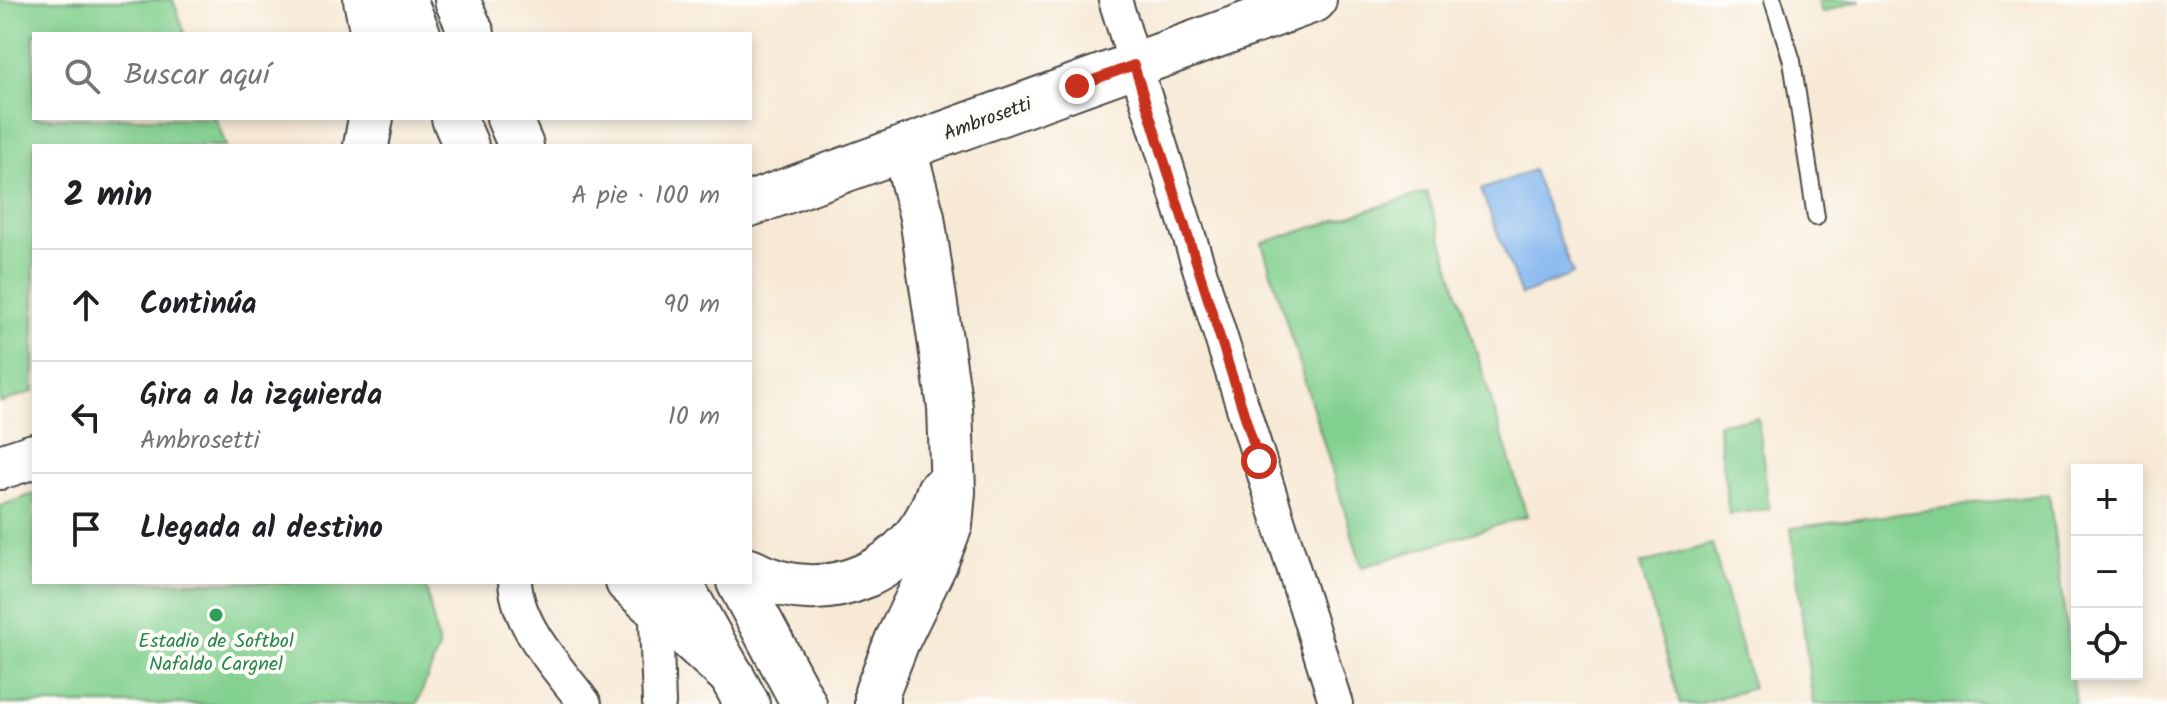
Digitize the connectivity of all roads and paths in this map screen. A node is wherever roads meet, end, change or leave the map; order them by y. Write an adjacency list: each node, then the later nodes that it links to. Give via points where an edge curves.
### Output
1 (366, 0): 7 (main road)
2 (404, 0): 8 (main road)
3 (457, 0): 9 (main road)
4 (1115, 0): 10 (street)
5 (1314, 0): 10 (main road, Ambrosetti)
6 (1773, 0): 19 (lane, via 1792,61)
7 (373, 32)
8 (417, 32)
9 (471, 32)
10 (1134, 65): 17 (main road, Ambrosetti); 32 (street)
11 (371, 120): 14 (main road)
12 (455, 120): 15 (main road)
13 (510, 120): 16 (main road)
14 (366, 144)
15 (465, 144)
16 (520, 144)
17 (904, 148): 18 (main road, Ambrosetti); 20 (main road, via 922,217)
18 (752, 203)
19 (1816, 217)
20 (953, 447): 23 (main road, via 920,533 894,560 862,578 823,588 788,585); 31 (main road, via 950,525 897,641)
21 (32, 457): 22 (main road)
22 (0, 467)
23 (752, 572)
24 (515, 584): 28 (street, via 531,628)
25 (740, 584): 30 (main road)
26 (654, 588): 27 (main road); 29 (street)
27 (739, 690)
28 (585, 704)
29 (659, 704)
30 (804, 704)
31 (877, 704)
32 (1336, 704)

